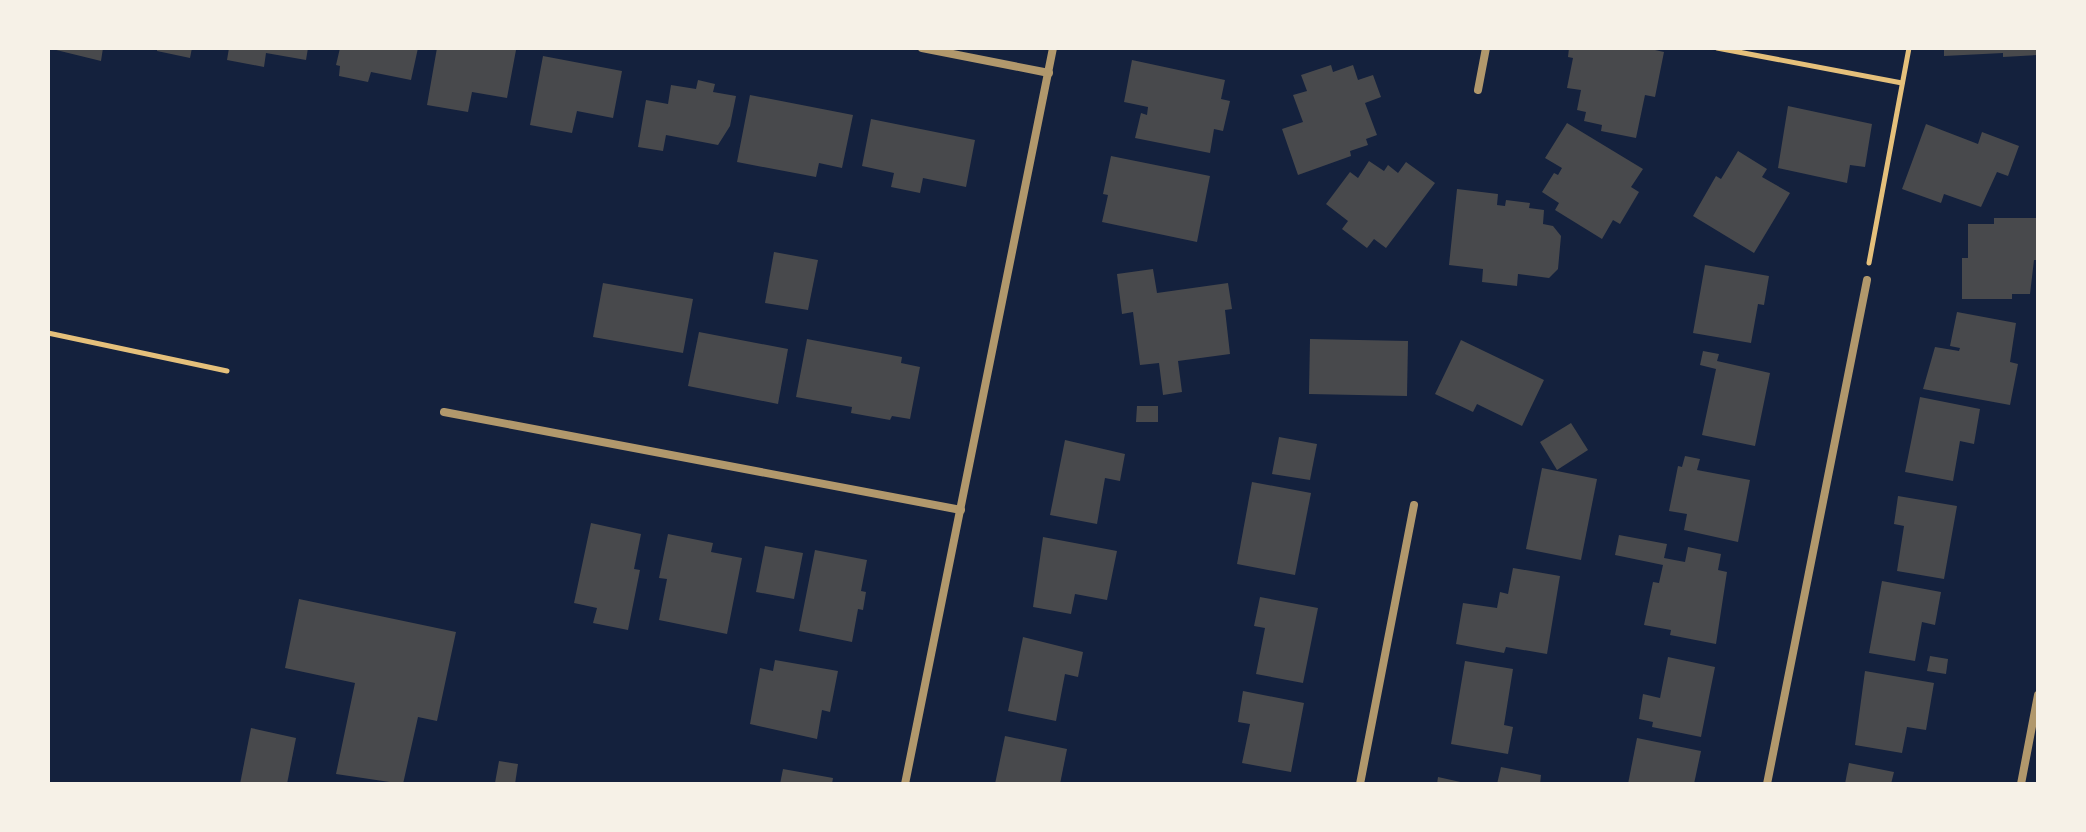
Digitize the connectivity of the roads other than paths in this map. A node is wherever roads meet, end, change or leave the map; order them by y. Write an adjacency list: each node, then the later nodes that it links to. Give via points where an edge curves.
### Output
1 (922, 48): 4 (street)
2 (1053, 48): 4 (street)
3 (1486, 48): 5 (street)
4 (1049, 73): 9 (street)
5 (1478, 90)
6 (1867, 280): 13 (street)
7 (444, 412): 9 (street)
8 (1414, 505): 12 (street)
9 (961, 510): 11 (street)
10 (2038, 695): 14 (street)
11 (905, 784)
12 (1360, 784)
13 (1767, 784)
14 (2021, 784)

